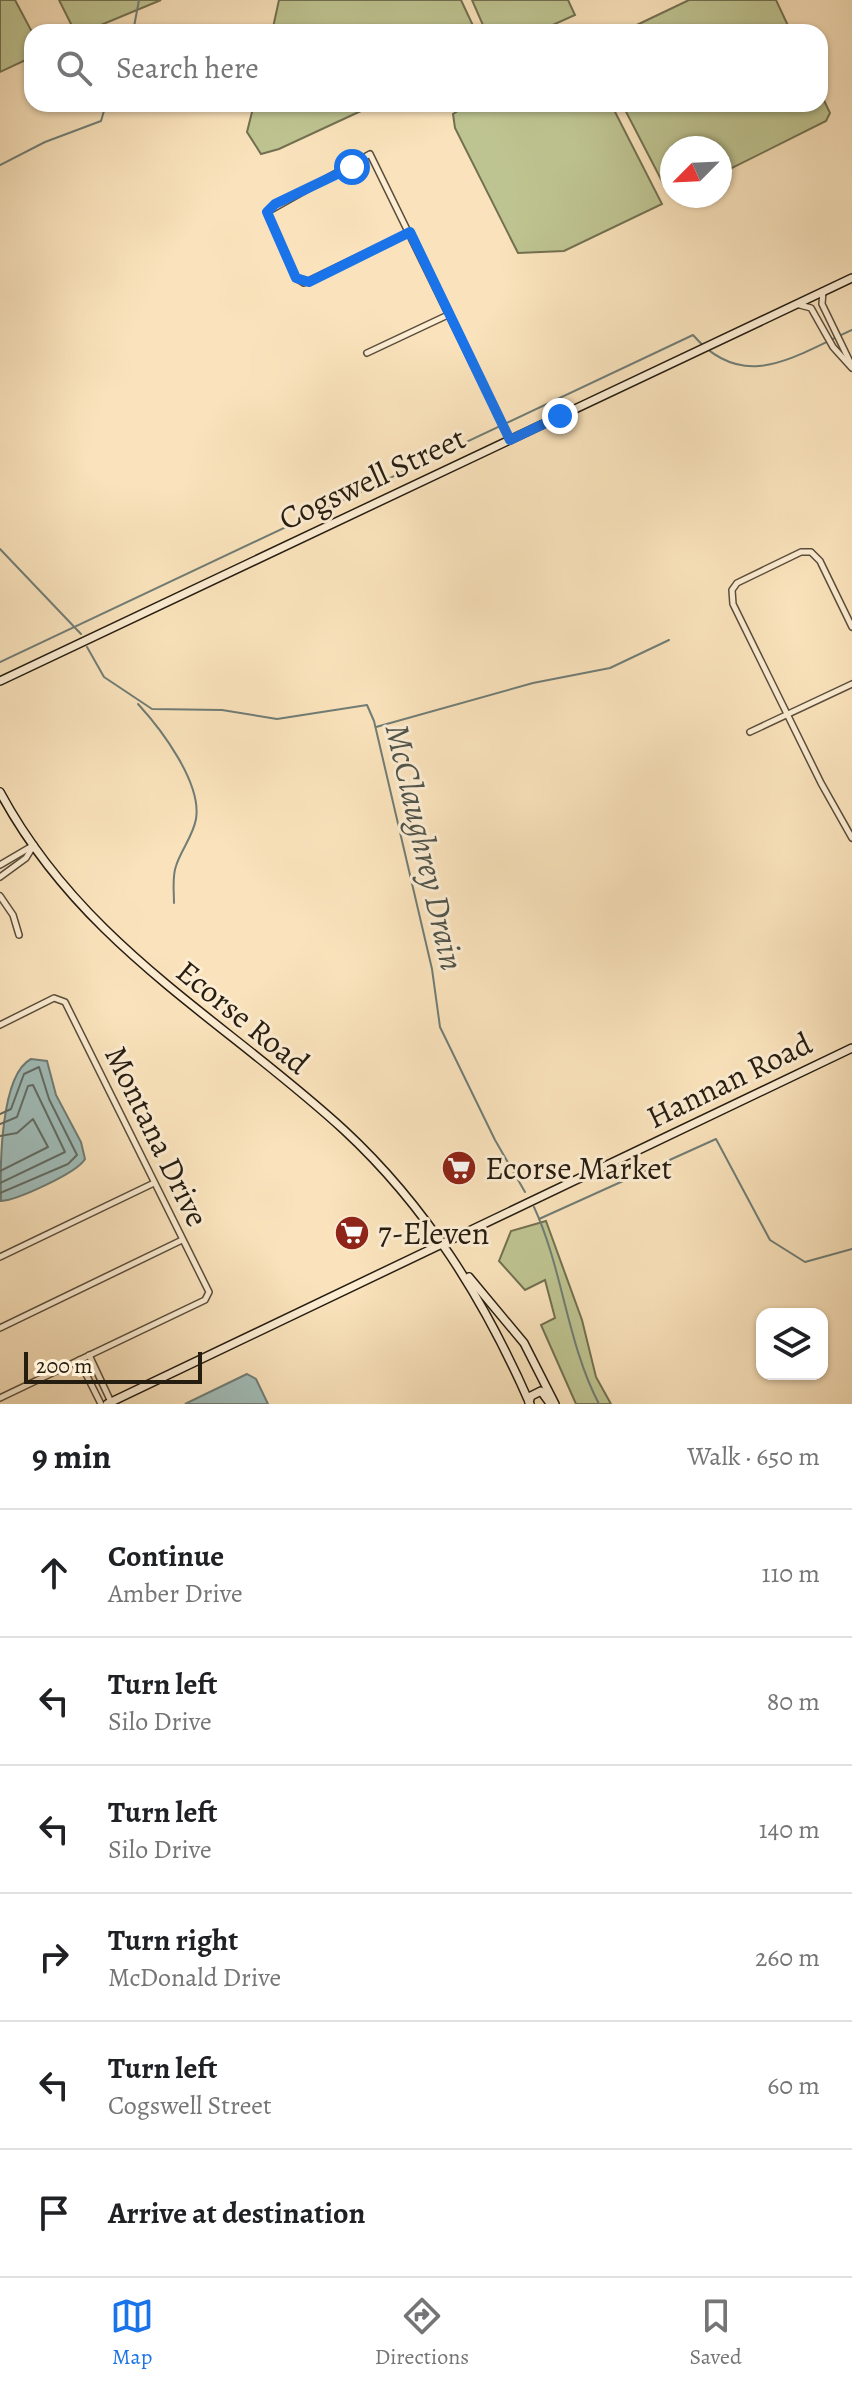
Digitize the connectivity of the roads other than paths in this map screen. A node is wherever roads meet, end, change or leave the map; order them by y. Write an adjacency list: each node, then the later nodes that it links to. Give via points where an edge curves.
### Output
1 (410, 232): 1 (street, via 370,154 267,212 296,278 304,283); 5 (street)
2 (852, 278): 3 (street, Cogswell Street)
3 (823, 291): 4 (street, Cogswell Street); 7 (street, via 822,304)
4 (795, 304): 7 (street, via 811,308); 8 (street, Cogswell Street)
5 (450, 314): 6 (street); 8 (street)
6 (367, 353)
7 (852, 368)
8 (510, 440): 10 (street, Cogswell Street)
9 (852, 627): 12 (street, via 811,552 737,583 733,604)
10 (0, 681)
11 (852, 684): 12 (street)
12 (788, 715): 13 (street); 15 (street)
13 (750, 732)
14 (0, 792): 16 (street, Ecorse Road)
15 (852, 838)
16 (35, 844): 17 (street); 18 (street, via 26,858); 25 (street, Ecorse Road, via 116,941 345,1131)
17 (0, 865)
18 (0, 877)
19 (0, 896): 20 (street)
20 (19, 935)
21 (0, 1025): 23 (street, Montana Drive, via 61,999)
22 (852, 1048): 25 (street, Hannan Road)
23 (154, 1183): 24 (street, Montana Drive); 26 (street)
24 (182, 1240): 28 (street); 29 (street, Montana Drive, via 208,1295)
25 (442, 1243): 27 (street, Ecorse Road); 32 (street, Hannan Road)
26 (0, 1257)
27 (464, 1273): 33 (street, Ecorse Road); 34 (street, Ecorse Road, via 524,1343)
28 (0, 1328)
29 (89, 1355): 30 (street); 32 (street)
30 (79, 1360): 31 (street); 32 (street)
31 (0, 1398)
32 (106, 1403)
33 (530, 1403): 34 (street, via 541,1391)
34 (553, 1404)

